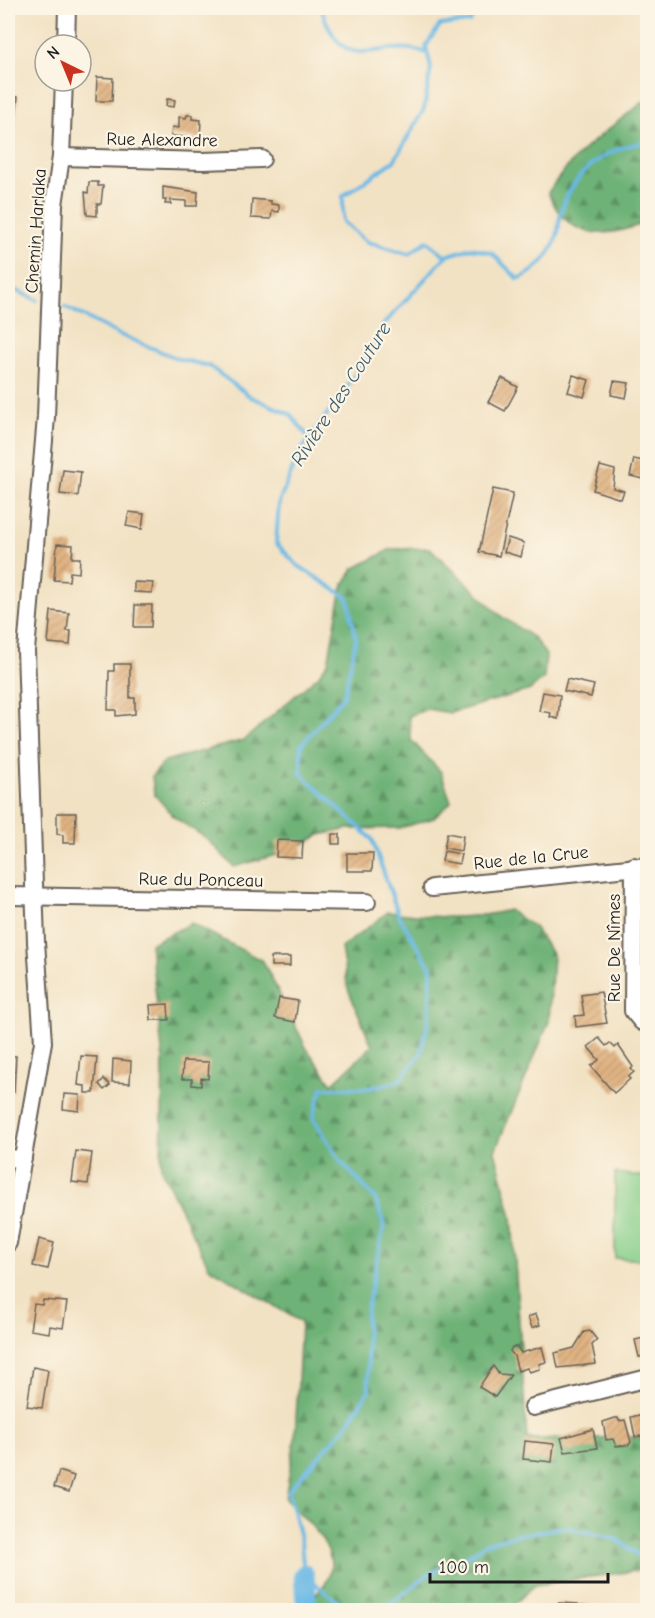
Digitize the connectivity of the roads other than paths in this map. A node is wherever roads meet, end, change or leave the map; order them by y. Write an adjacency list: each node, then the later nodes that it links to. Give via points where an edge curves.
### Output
1 (67, 8): 2 (street)
2 (66, 33)
3 (64, 93): 4 (street, Chemin Harlaka)
4 (61, 157): 5 (street, Rue Alexandre); 9 (street, Chemin Harlaka, via 54,205 46,417 26,651)
5 (262, 159)
6 (641, 866): 7 (street, Rue de la Crue); 11 (street, Rue De Nîmes, via 633,1011)
7 (432, 888)
8 (8, 896): 9 (street, Rue du Ponceau)
9 (35, 897): 10 (street, Rue du Ponceau); 12 (street, Chemin Harlaka, via 43,1042)
10 (367, 902)
11 (648, 1023)
12 (15, 1158): 13 (street, Chemin Harlaka)
13 (8, 1243)
14 (648, 1378): 15 (street)
15 (533, 1407)

